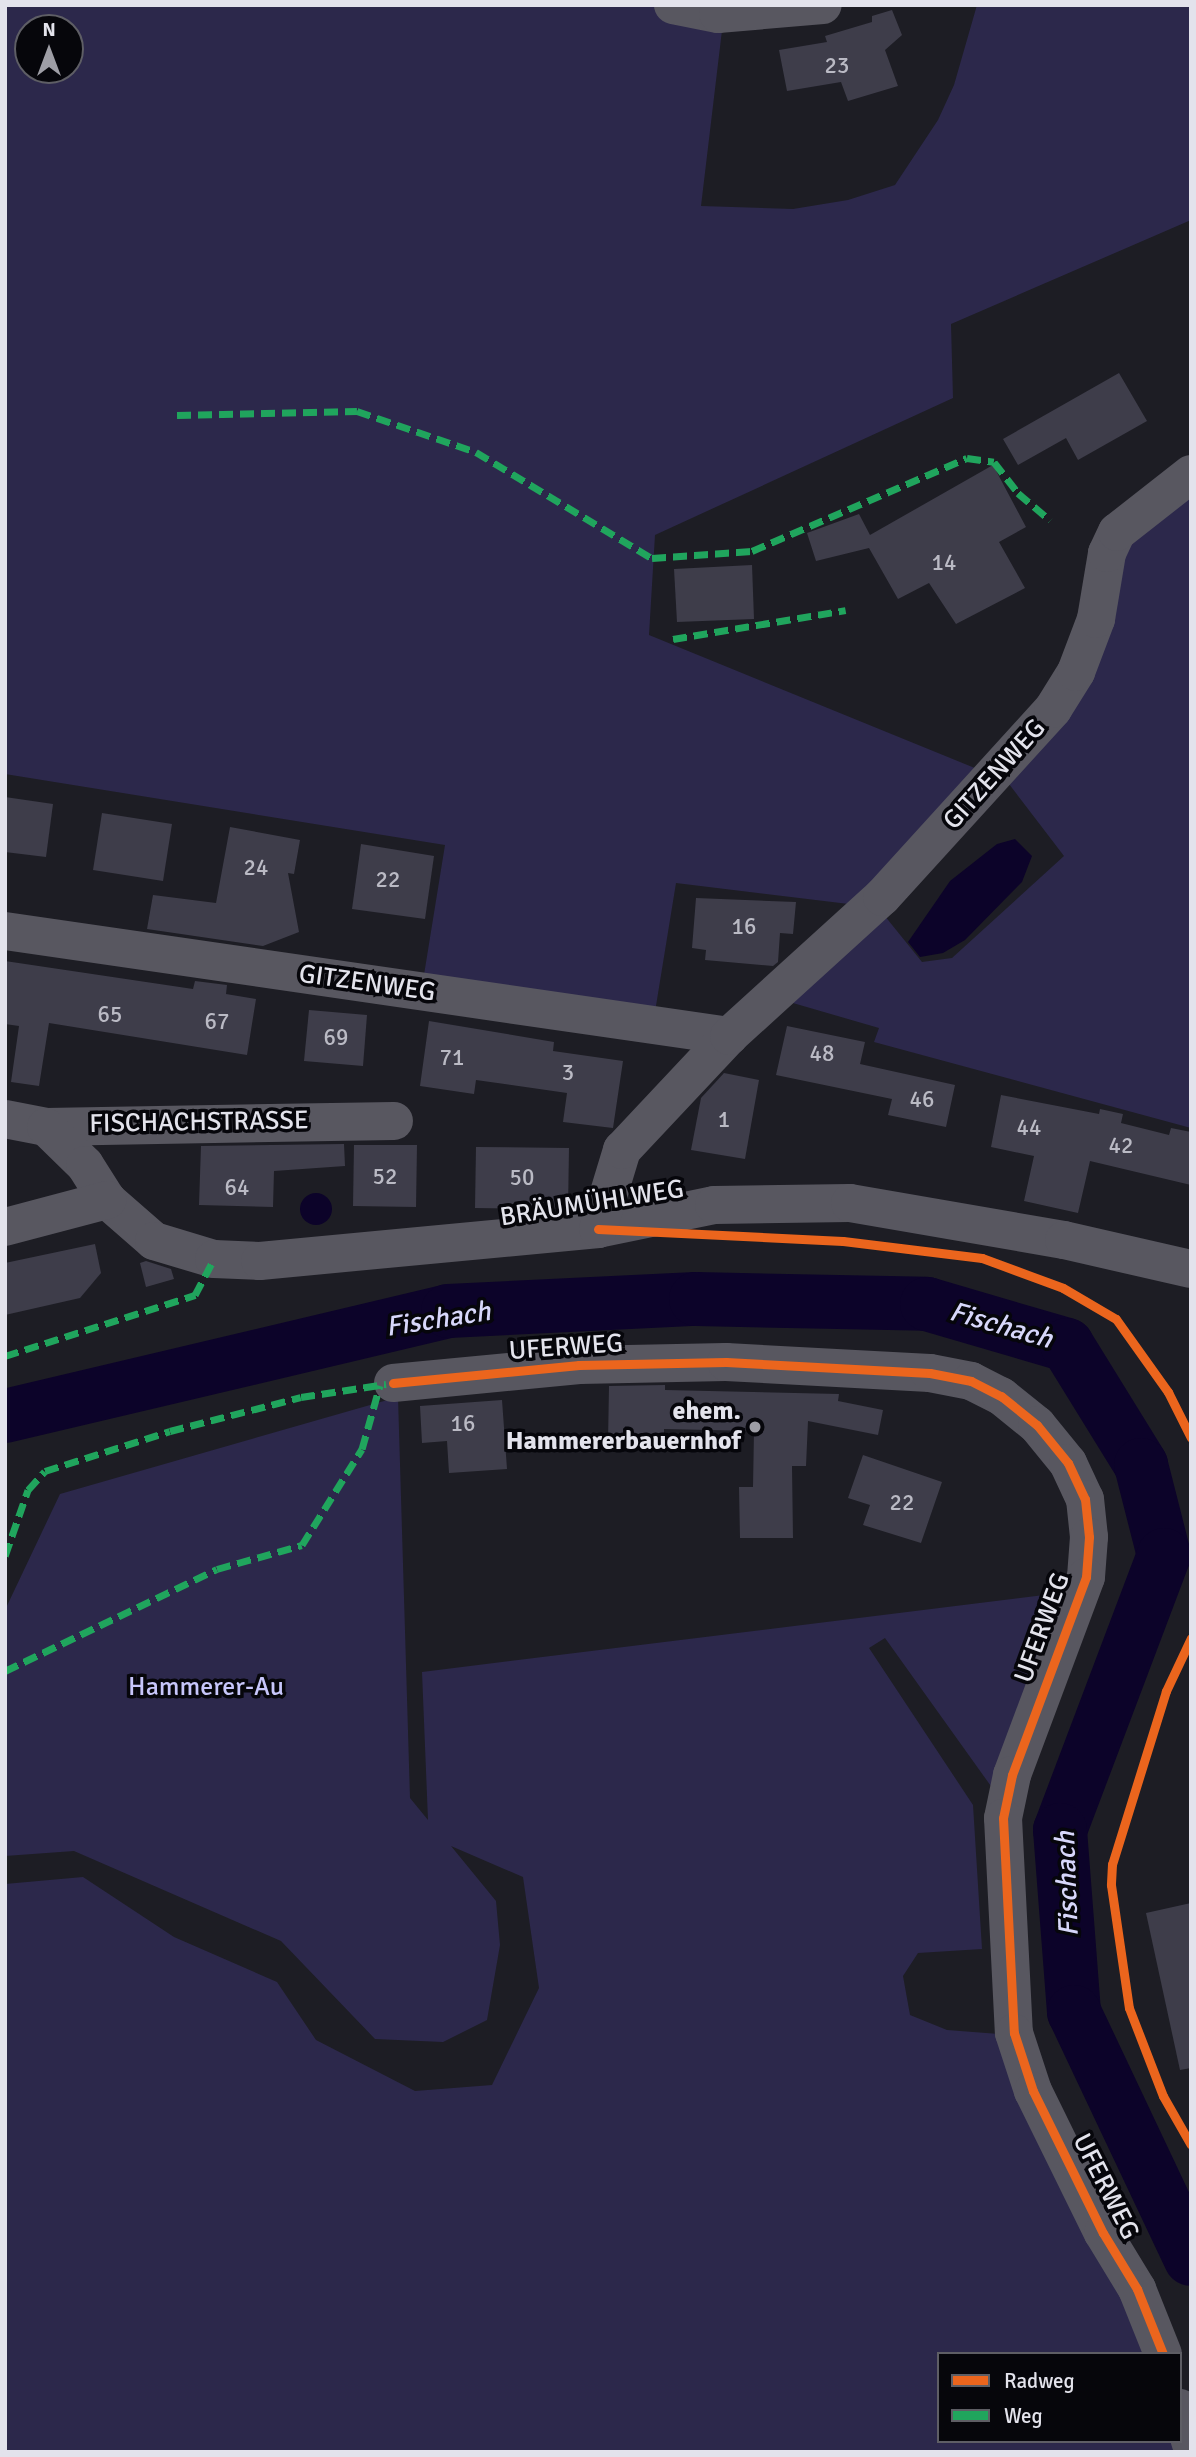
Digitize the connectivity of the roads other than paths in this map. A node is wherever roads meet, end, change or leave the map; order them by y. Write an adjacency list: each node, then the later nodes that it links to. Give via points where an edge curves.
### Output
1 (673, 5): 2 (street, via 718,14)
2 (823, 5)
3 (1191, 474): 5 (street, GITZENWEG, via 1116,532 1107,553 1096,619 1076,672 1053,709 882,897)
4 (5, 931): 5 (street, GITZENWEG)
5 (729, 1036): 11 (street, GITZENWEG, via 622,1150)
6 (5, 1119): 8 (street, FISCHACHSTRASSE)
7 (394, 1121): 8 (street, FISCHACHSTRASSE)
8 (46, 1127): 9 (street, BRÄUMÜHLWEG, via 85,1165)
9 (107, 1200): 10 (street); 11 (street, BRÄUMÜHLWEG, via 153,1241 214,1259 260,1261)
10 (5, 1227)
11 (598, 1229): 12 (street, BRÄUMÜHLWEG, via 714,1205 850,1203 1064,1240)
12 (1191, 1269)
13 (393, 1383): 14 (street, UFERWEG, via 606,1364 726,1362 930,1373 971,1381 1001,1396 1037,1425 1068,1463 1085,1499 1089,1537 1086,1577 1012,1775 1003,1818 1014,2034 1033,2091 1103,2233 1137,2289)
14 (1162, 2352)
15 (1182, 2415): 16 (street)
16 (1191, 2444)

